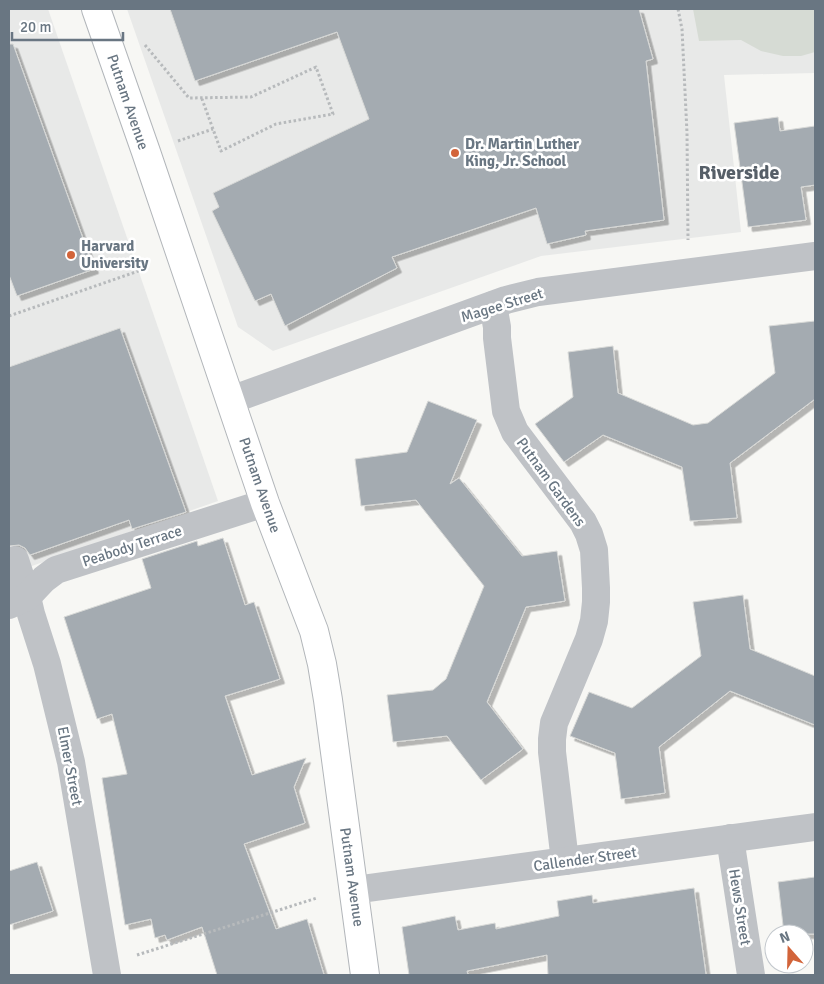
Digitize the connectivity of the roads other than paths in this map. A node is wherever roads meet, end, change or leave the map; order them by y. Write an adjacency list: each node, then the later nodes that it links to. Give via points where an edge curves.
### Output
1 (96, 9): 4 (main road, Putnam Avenue)
2 (815, 256): 3 (street, Magee Street, via 538,292)
3 (492, 305): 4 (street, Magee Street); 10 (street, Putnam Gardens, via 506,411 515,432 582,522 594,550 594,621 554,723 552,739)
4 (231, 400): 5 (main road, Putnam Avenue)
5 (265, 503): 7 (street, Peabody Terrace, via 56,570); 11 (main road, Putnam Avenue, via 314,631 322,664)
6 (15, 560): 7 (street, Elmer Street)
7 (18, 601): 12 (street, Elmer Street, via 31,614 71,762)
8 (815, 827): 9 (street, Callender Street)
9 (730, 838): 10 (street, Callender Street); 14 (street, Hews Street)
10 (565, 861): 11 (street, Callender Street)
11 (354, 890): 13 (main road, Putnam Avenue)
12 (108, 975)
13 (366, 975)
14 (751, 975)

